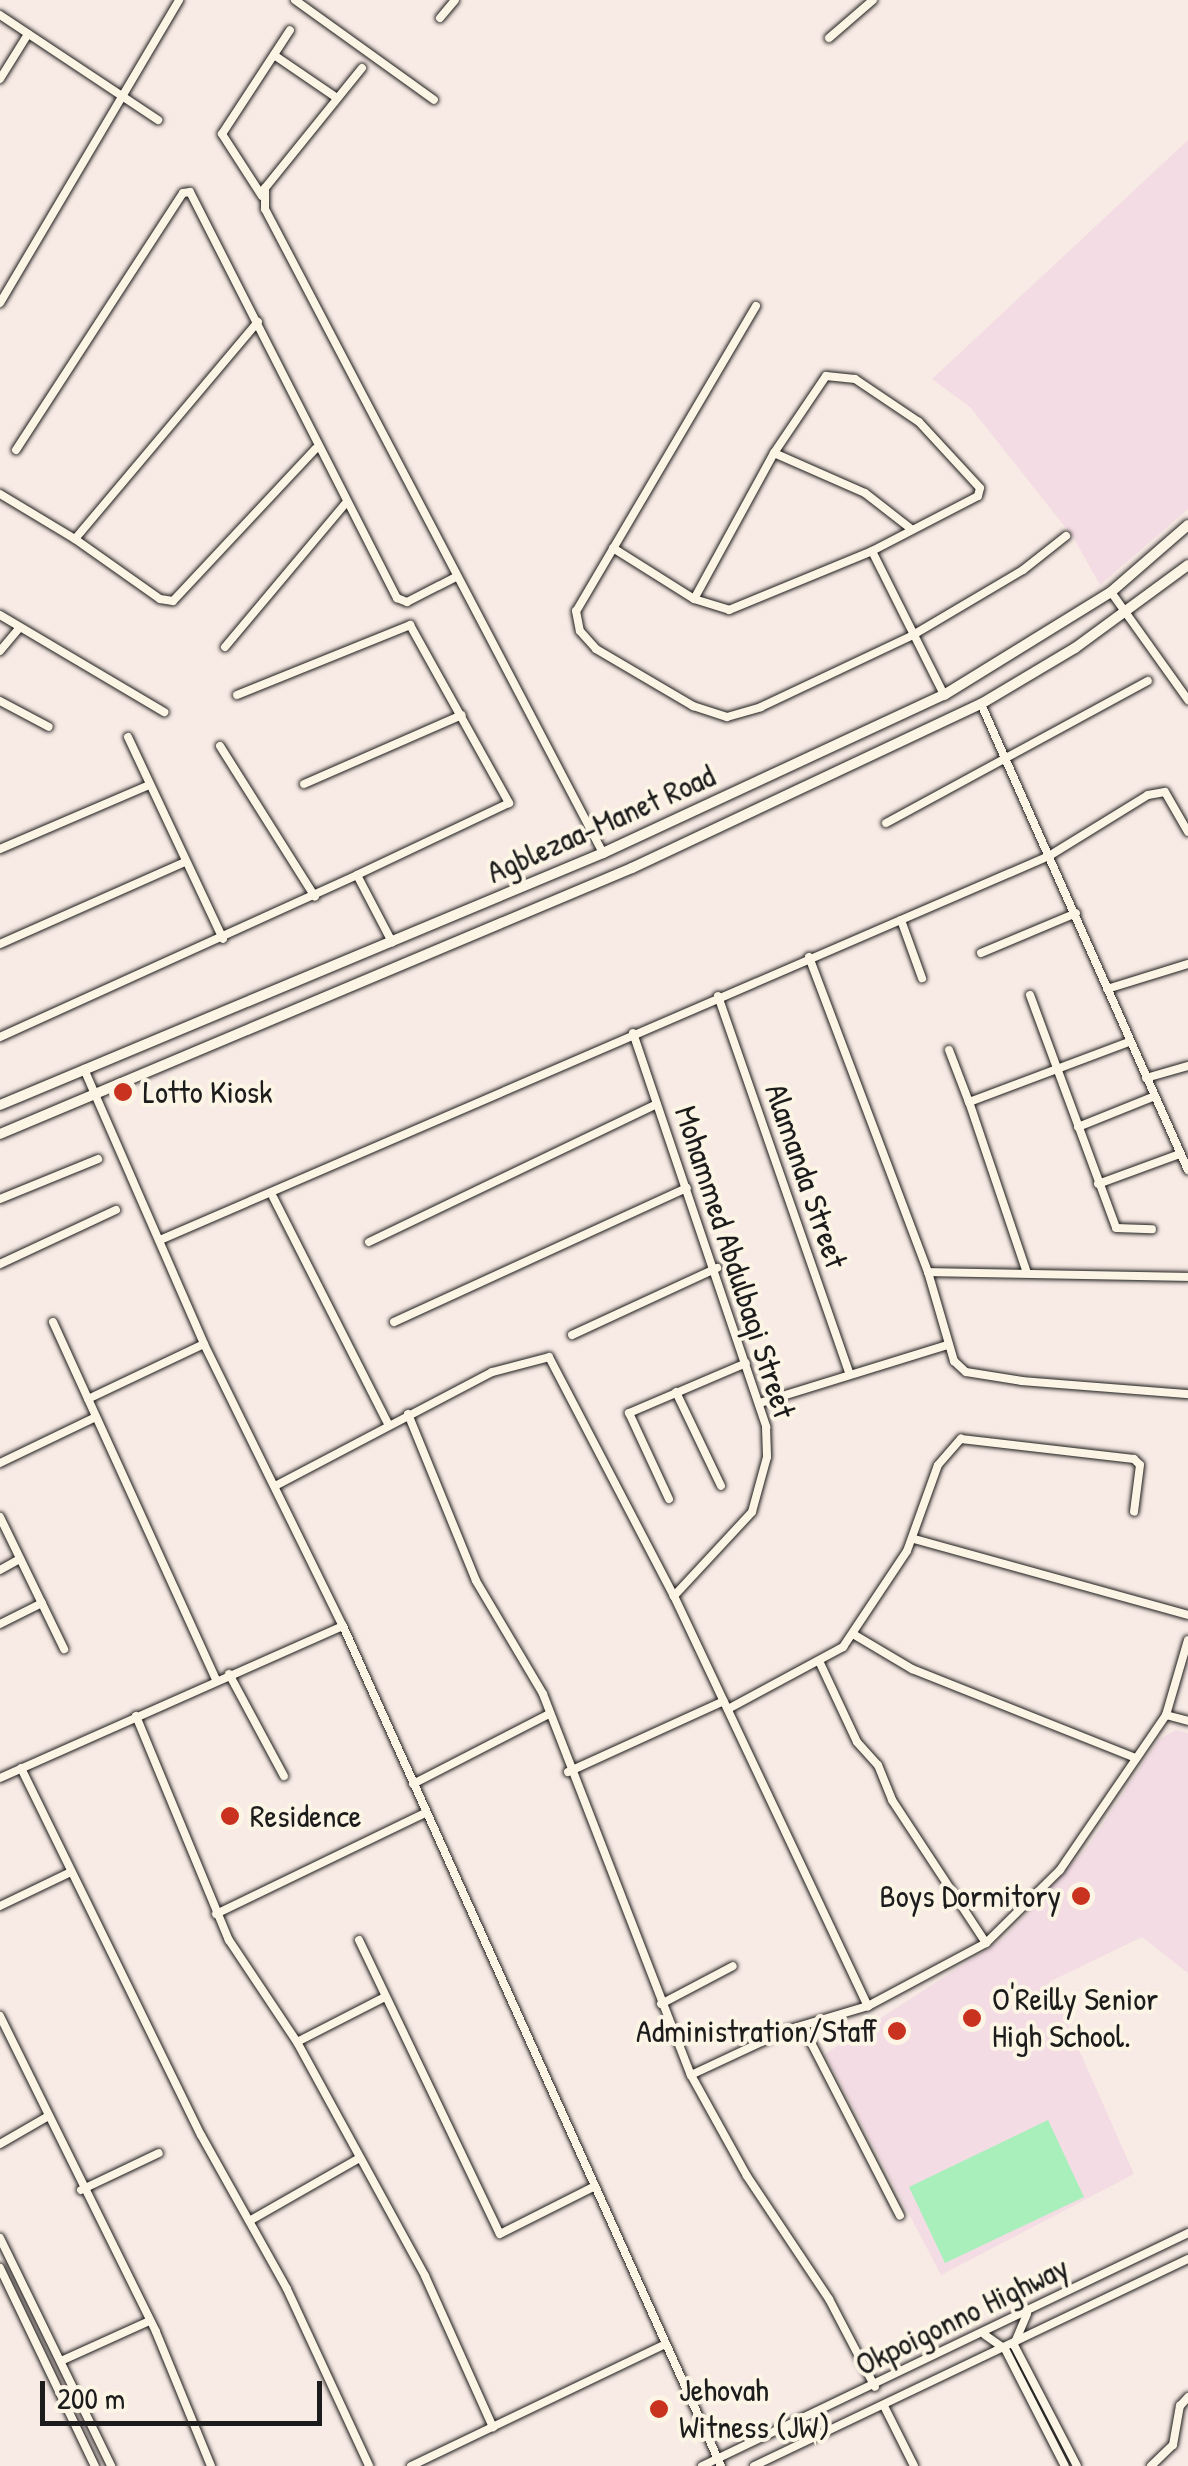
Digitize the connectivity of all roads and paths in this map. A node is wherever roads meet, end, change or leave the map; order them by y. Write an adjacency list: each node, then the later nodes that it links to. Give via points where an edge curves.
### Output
1 (179, 0): 13 (street)
2 (294, 0): 15 (street)
3 (455, 0): 6 (street)
4 (873, 0): 9 (street)
5 (0, 15): 8 (street)
6 (440, 18)
7 (290, 30): 10 (street)
8 (28, 34): 12 (street); 13 (street)
9 (828, 38)
10 (274, 54): 14 (street); 17 (street, via 222,134)
11 (362, 68): 14 (street)
12 (0, 78)
13 (126, 96): 16 (street); 18 (street)
14 (337, 98): 17 (street)
15 (434, 100)
16 (158, 120)
17 (262, 196): 33 (street)
18 (0, 303)
19 (756, 306): 30 (street)
20 (258, 322): 21 (street); 22 (street, via 186,191); 29 (street)
21 (316, 448): 25 (street); 29 (street, via 174,601 160,599)
22 (16, 450)
23 (774, 453): 27 (street, via 865,493); 27 (street, via 816,383 841,374 855,380 948,448 980,488 978,496); 35 (street)
24 (0, 494): 29 (street)
25 (346, 503): 33 (street, via 403,603); 40 (street)
26 (1188, 525): 34 (main road, Agblezaa-Manet Road)
27 (911, 528): 31 (street)
28 (1066, 536): 39 (street)
29 (75, 539)
30 (613, 548): 35 (street); 39 (street, via 576,612 580,631 596,649 710,714 762,707)
31 (872, 551): 35 (street, via 752,606 730,610); 39 (street)
32 (1188, 565): 36 (main road, Agblezaa-Manet Road)
33 (454, 578): 59 (street)
34 (1111, 592): 36 (street); 44 (main road, Agblezaa-Manet Road)
35 (694, 600)
36 (1125, 614): 45 (street); 47 (main road, Agblezaa-Manet Road)
37 (0, 615): 38 (street)
38 (19, 628): 41 (street); 48 (street)
39 (913, 636): 44 (street)
40 (225, 647)
41 (0, 650)
42 (1148, 680): 53 (street)
43 (238, 695): 49 (street, via 408,623)
44 (944, 695): 59 (main road, Agblezaa-Manet Road)
45 (1188, 700)
46 (0, 701): 50 (street)
47 (981, 704): 53 (street); 84 (main road, Agblezaa-Manet Road, via 632,868)
48 (164, 712)
49 (462, 714): 54 (street); 62 (street, via 506,796 506,808)
50 (49, 727)
51 (128, 737): 55 (street)
52 (220, 746): 63 (street)
53 (1009, 759): 56 (street); 60 (street)
54 (304, 784)
55 (149, 785): 58 (street); 61 (street)
56 (886, 822)
57 (1188, 832): 60 (street, via 1171,800 1157,792)
58 (0, 849)
59 (602, 853): 67 (main road, Agblezaa-Manet Road)
60 (1049, 856): 64 (street); 65 (street)
61 (185, 862): 66 (street); 68 (street)
62 (357, 875): 63 (street); 67 (street)
63 (316, 897): 66 (street)
64 (1076, 913): 69 (street); 73 (street)
65 (901, 920): 70 (street); 72 (street)
66 (223, 939): 77 (street)
67 (392, 942): 82 (main road, Agblezaa-Manet Road)
68 (0, 944)
69 (981, 953)
70 (809, 957): 75 (street); 104 (street)
71 (1188, 964): 73 (street)
72 (922, 978)
73 (1108, 990): 78 (street)
74 (1030, 995): 81 (street)
75 (718, 996): 76 (street); 113 (street, Alamanda Street)
76 (633, 1034): 87 (street, Mohammed Abdulbaqi Street); 96 (street)
77 (0, 1037)
78 (1129, 1042): 81 (street); 83 (street)
79 (948, 1050): 86 (street)
80 (1188, 1066): 83 (street)
81 (1056, 1068): 86 (street); 89 (street)
82 (84, 1069): 84 (street); 88 (main road, Agblezaa-Manet Road)
83 (1146, 1078): 85 (street)
84 (94, 1093): 90 (main road, Agblezaa-Manet Road); 100 (street)
85 (1154, 1096): 89 (street); 91 (street)
86 (969, 1102): 105 (street)
87 (657, 1104): 95 (street, Mohammed Abdulbaqi Street); 101 (street)
88 (0, 1105)
89 (1078, 1127): 94 (street)
90 (0, 1134)
91 (1180, 1154): 93 (street); 94 (street)
92 (98, 1159): 97 (street)
93 (1188, 1170)
94 (1098, 1184): 99 (street, via 1118,1230)
95 (687, 1188): 103 (street, Mohammed Abdulbaqi Street); 108 (street)
96 (272, 1196): 100 (street); 120 (street)
97 (0, 1199)
98 (116, 1210): 102 (street)
99 (1152, 1229)
100 (160, 1240): 110 (street)
101 (369, 1242)
102 (0, 1264)
103 (717, 1268): 109 (street); 112 (street, Mohammed Abdulbaqi Street)
104 (928, 1272): 105 (street); 111 (street)
105 (1027, 1273): 106 (street)
106 (1188, 1276)
107 (54, 1322): 116 (street)
108 (394, 1322)
109 (572, 1335)
110 (204, 1344): 116 (street); 122 (street)
111 (947, 1345): 113 (street); 115 (street, via 966,1372)
112 (746, 1363): 114 (street); 117 (street, Mohammed Abdulbaqi Street)
113 (849, 1372): 117 (street)
114 (676, 1392): 123 (street); 124 (street, via 629,1416)
115 (1188, 1394)
116 (88, 1399): 119 (street)
117 (760, 1403): 130 (street, Mohammed Abdulbaqi Street, via 767,1457 752,1512)
118 (408, 1414): 120 (street); 130 (street, via 492,1372 550,1357); 142 (street, via 476,1580)
119 (96, 1417): 121 (street); 140 (street)
120 (388, 1424): 122 (street)
121 (0, 1462)
122 (277, 1485): 134 (street)
123 (721, 1486)
124 (669, 1500)
125 (1134, 1512): 127 (street, via 1140,1465 1134,1459 961,1439 938,1465)
126 (0, 1517): 128 (street)
127 (914, 1538): 132 (street); 135 (street)
128 (20, 1559): 129 (street); 131 (street)
129 (0, 1570)
130 (674, 1596): 141 (street)
131 (42, 1604): 133 (street); 137 (street)
132 (1188, 1615)
133 (0, 1624)
134 (342, 1626): 139 (street); 151 (street)
135 (853, 1634): 138 (street); 146 (street, via 912,1669)
136 (1188, 1640): 143 (street)
137 (64, 1649)
138 (820, 1663): 141 (street); 157 (street, via 857,1742 878,1765 892,1800)
139 (228, 1674): 140 (street); 149 (street)
140 (216, 1679): 144 (street)
141 (726, 1705): 148 (street); 161 (street)
142 (549, 1714): 148 (street); 151 (street)
143 (1166, 1714): 145 (street); 146 (street)
144 (136, 1716): 147 (street); 155 (street)
145 (1188, 1722)
146 (1136, 1758): 157 (street, via 1060,1870)
147 (21, 1768): 150 (street); 153 (street)
148 (568, 1772): 160 (street)
149 (284, 1776)
150 (0, 1778)
151 (413, 1784): 152 (street)
152 (425, 1813): 155 (street); 170 (street)
153 (69, 1873): 154 (street); 173 (street)
154 (0, 1906)
155 (216, 1914): 164 (street)
156 (359, 1940): 159 (street)
157 (986, 1943): 161 (street)
158 (733, 1966): 160 (street)
159 (385, 1997): 164 (street); 170 (street, via 500,2234)
160 (661, 2004): 165 (street)
161 (868, 2006): 163 (street)
162 (0, 2016): 166 (street)
163 (803, 2027): 165 (street); 172 (street)
164 (297, 2042): 169 (street)
165 (692, 2075): 184 (street)
166 (47, 2118): 167 (street); 171 (street)
167 (0, 2144)
168 (160, 2153): 171 (street)
169 (358, 2159): 173 (street); 187 (street, via 425,2276)
170 (593, 2187): 181 (street)
171 (81, 2190): 179 (street)
172 (900, 2216)
173 (251, 2220): 193 (street)
174 (1188, 2233): 178 (street, Okpoigonno Highway)
175 (0, 2238): 183 (street)
176 (1188, 2258): 182 (street, Okpoigonno Highway)
177 (0, 2268): 190 (street)
178 (1027, 2313): 180 (street, Okpoigonno Highway); 182 (street)
179 (149, 2321): 183 (street); 192 (street)
180 (985, 2335): 182 (street); 184 (street, Okpoigonno Highway)
181 (663, 2344): 187 (street); 188 (street)
182 (1010, 2347): 186 (street, Okpoigonno Highway); 198 (street); 199 (street)
183 (61, 2362): 191 (street)
184 (875, 2387): 188 (street, Okpoigonno Highway)
185 (1188, 2397): 189 (street)
186 (884, 2406): 196 (street, Okpoigonno Highway); 197 (street)
187 (493, 2427): 194 (street)
188 (719, 2462): 195 (street, Okpoigonno Highway)
189 (1160, 2465)
190 (94, 2466)
191 (111, 2466)
192 (211, 2466)
193 (369, 2466)
194 (411, 2466)
195 (702, 2466)
196 (754, 2466)
197 (914, 2466)
198 (1065, 2466)
199 (1077, 2466)

